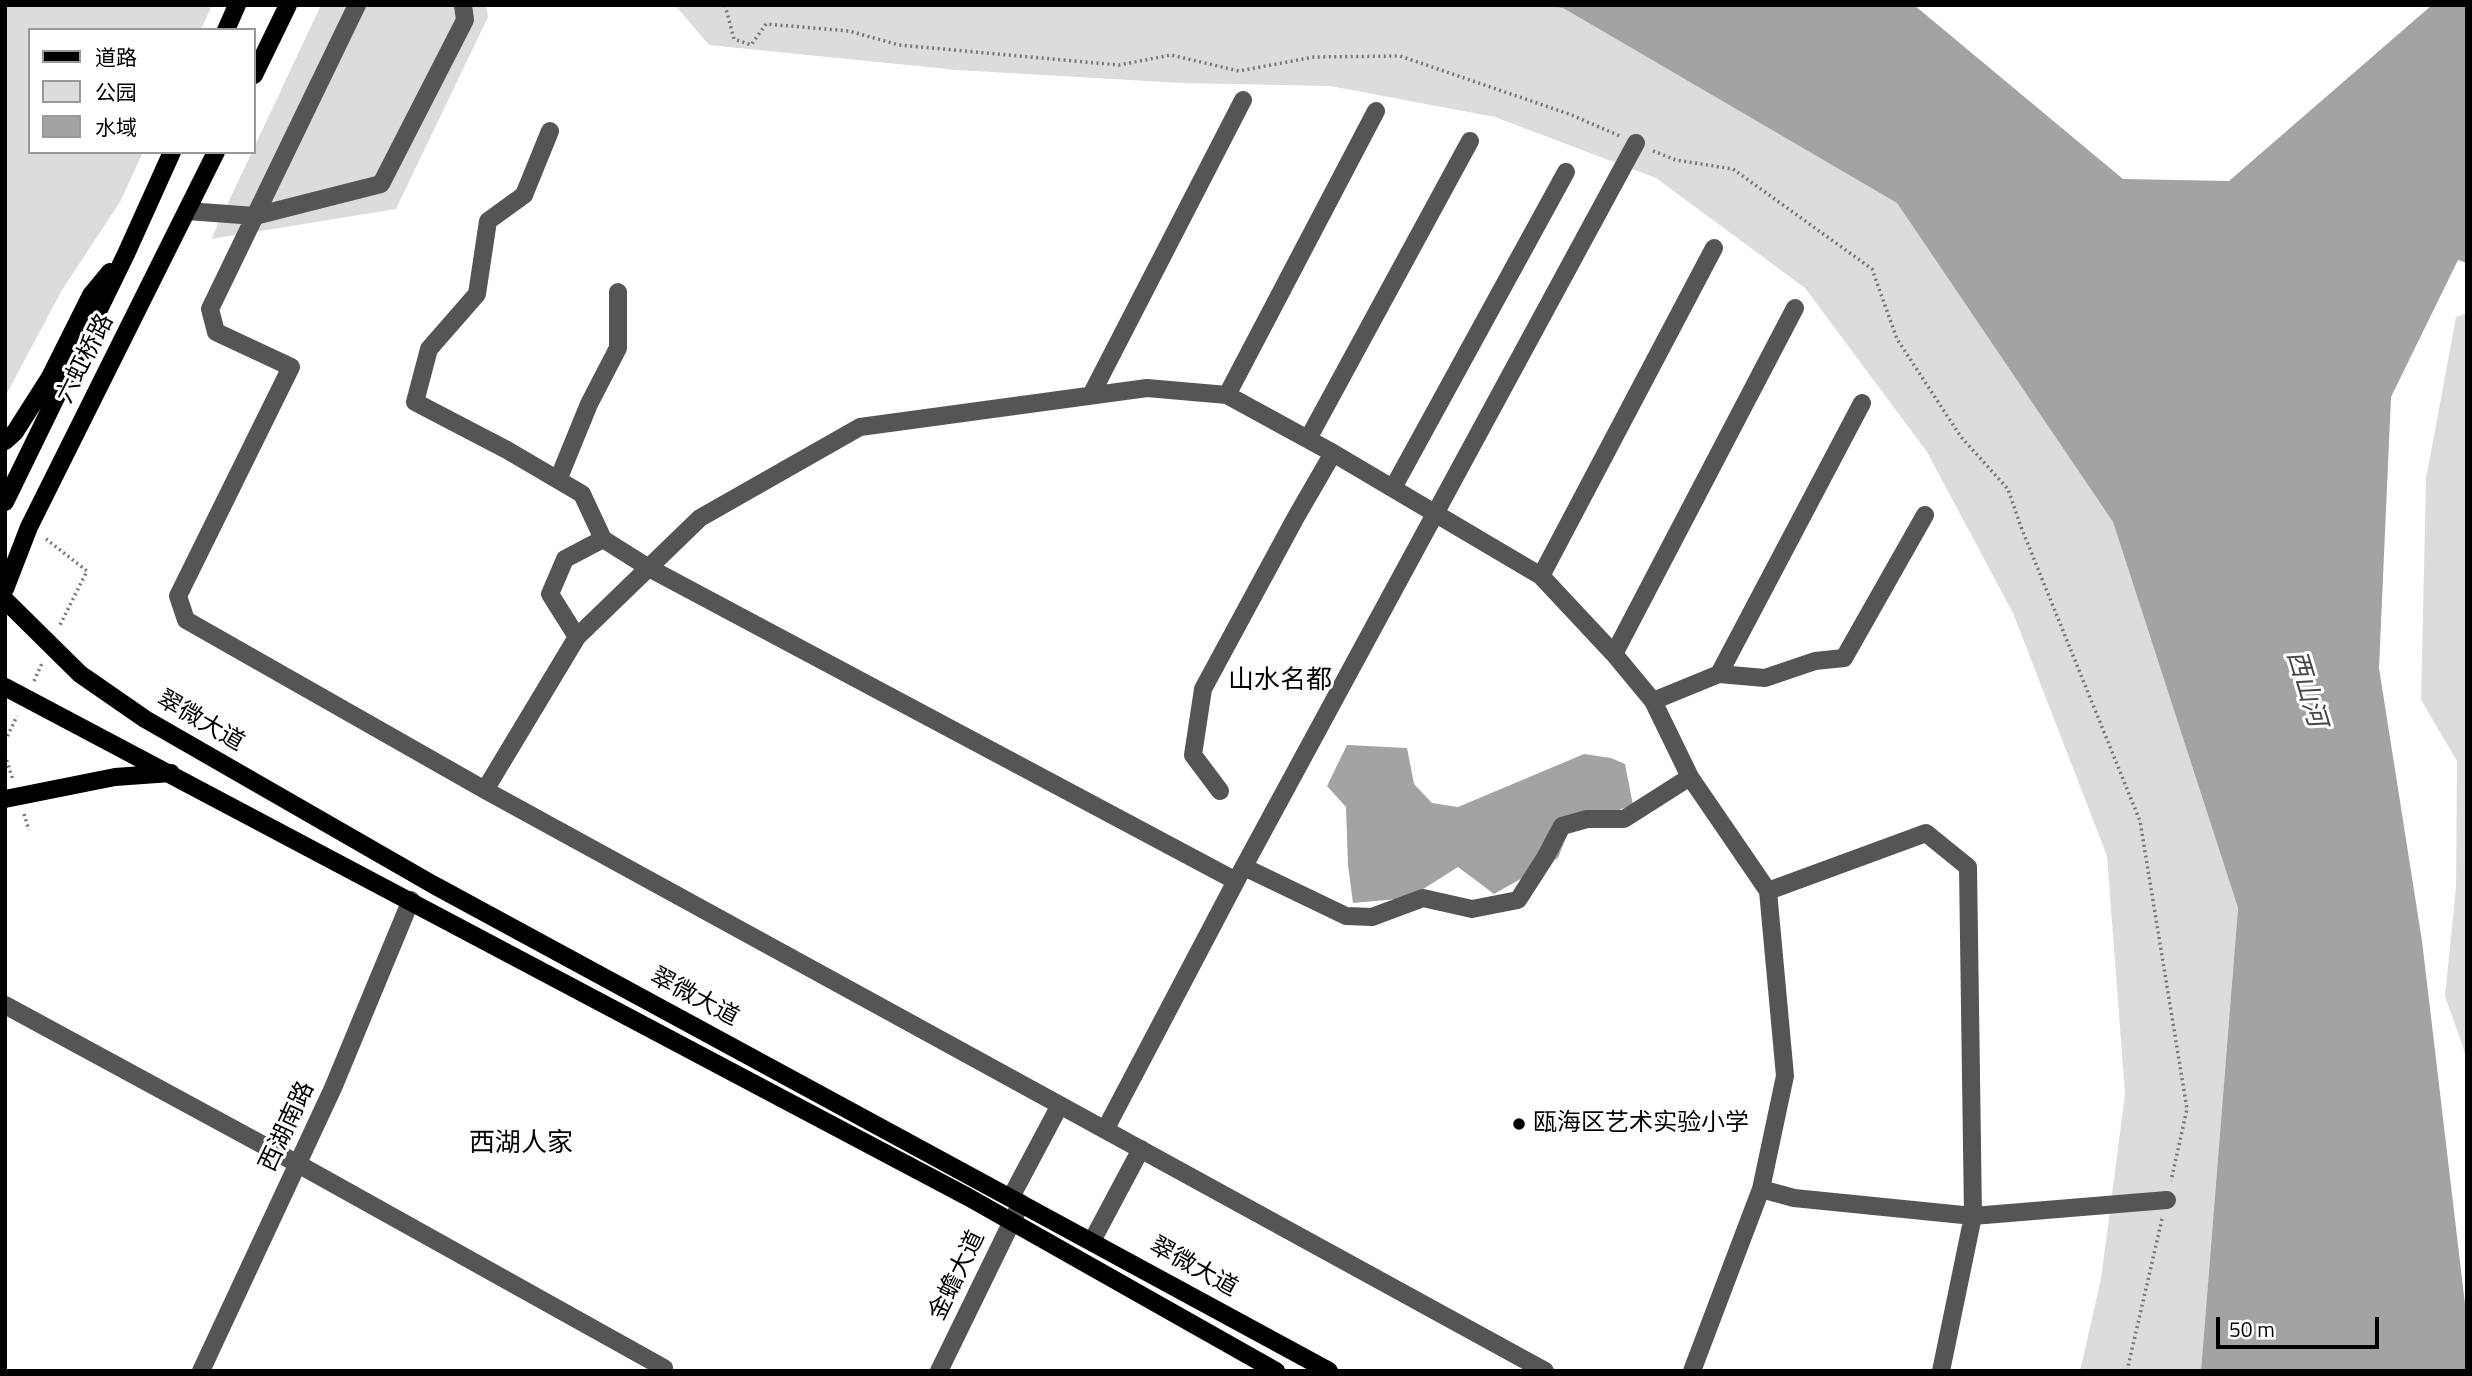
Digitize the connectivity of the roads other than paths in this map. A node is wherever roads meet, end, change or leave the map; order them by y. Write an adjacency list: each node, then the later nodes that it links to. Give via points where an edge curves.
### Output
1 (237, 5): 5 (main road)
2 (288, 5): 6 (main road)
3 (357, 5): 16 (street)
4 (463, 5): 16 (street, via 465,20 381,184)
5 (227, 28)
6 (256, 71)
7 (1243, 100): 21 (street)
8 (1376, 111): 22 (street)
9 (550, 131): 27 (street, via 524,195 488,220 477,294 429,349 415,402)
10 (1470, 141): 24 (street)
11 (1636, 143): 30 (street)
12 (171, 154): 18 (main road, 六虹桥路)
13 (215, 154): 15 (main road, 六虹桥路)
14 (1566, 173): 28 (street)
15 (187, 212): 16 (street); 35 (main road, 六虹桥路, via 29,527)
16 (255, 216): 44 (street, via 210,309 216,332 291,367 178,596 186,620)
17 (1714, 248): 34 (street)
18 (127, 254): 25 (main road, via 90,295 50,377); 29 (main road, 六虹桥路)
19 (618, 292): 27 (street, via 618,348)
20 (1795, 308): 38 (street)
21 (1091, 395): 22 (street, via 1147,388); 33 (street, via 860,427 700,518)
22 (1227, 395): 24 (street)
23 (1862, 403): 39 (street)
24 (1308, 439): 26 (street)
25 (5, 441)
26 (1333, 453): 28 (street); 45 (street, via 1203,689 1193,755)
27 (558, 480): 32 (street, via 582,494)
28 (1393, 488): 30 (street)
29 (5, 502)
30 (1436, 514): 34 (street); 47 (street)
31 (1925, 515): 39 (street, via 1844,658 1815,661 1765,678)
32 (603, 539): 33 (street); 37 (street, via 565,559 550,594)
33 (649, 568): 37 (street); 47 (street)
34 (1541, 576): 38 (street)
35 (5, 589)
36 (5, 600): 56 (main road, 翠微大道, via 80,674 192,747 432,884)
37 (577, 637): 44 (street)
38 (1615, 654): 41 (street)
39 (1719, 674): 41 (street)
40 (5, 687): 42 (main road, 翠微大道)
41 (1653, 701): 43 (street)
42 (171, 773): 46 (main road, via 115,777); 49 (main road, 翠微大道)
43 (1690, 777): 47 (street, via 1624,819 1587,819 1562,826 1518,900 1472,909 1423,898 1372,917 1346,916); 48 (street)
44 (485, 790): 51 (street)
45 (1220, 791)
46 (5, 799)
47 (1240, 874): 52 (street)
48 (1768, 891): 55 (street, via 1785,1076); 58 (street, via 1926,833 1968,867)
49 (411, 900): 54 (street, 西湖南路); 59 (main road, 翠微大道)
50 (5, 1005): 54 (street)
51 (1060, 1105): 52 (street); 56 (street, 金蟾大道)
52 (1105, 1130): 53 (street)
53 (1141, 1149): 60 (street); 66 (street)
54 (298, 1164): 61 (street); 62 (street, 西湖南路)
55 (1761, 1189): 58 (street, via 1794,1198); 67 (street)
56 (1016, 1200): 59 (street, 金蟾大道); 60 (main road, 翠微大道)
57 (2167, 1200): 58 (street)
58 (1973, 1216): 68 (street)
59 (1012, 1223): 63 (street, 金蟾大道); 64 (main road, 翠微大道)
60 (1092, 1241): 65 (main road, 翠微大道)
61 (664, 1368)
62 (201, 1371)
63 (939, 1371)
64 (1276, 1371)
65 (1329, 1371)
66 (1545, 1371)
67 (1692, 1371)
68 (1941, 1371)

